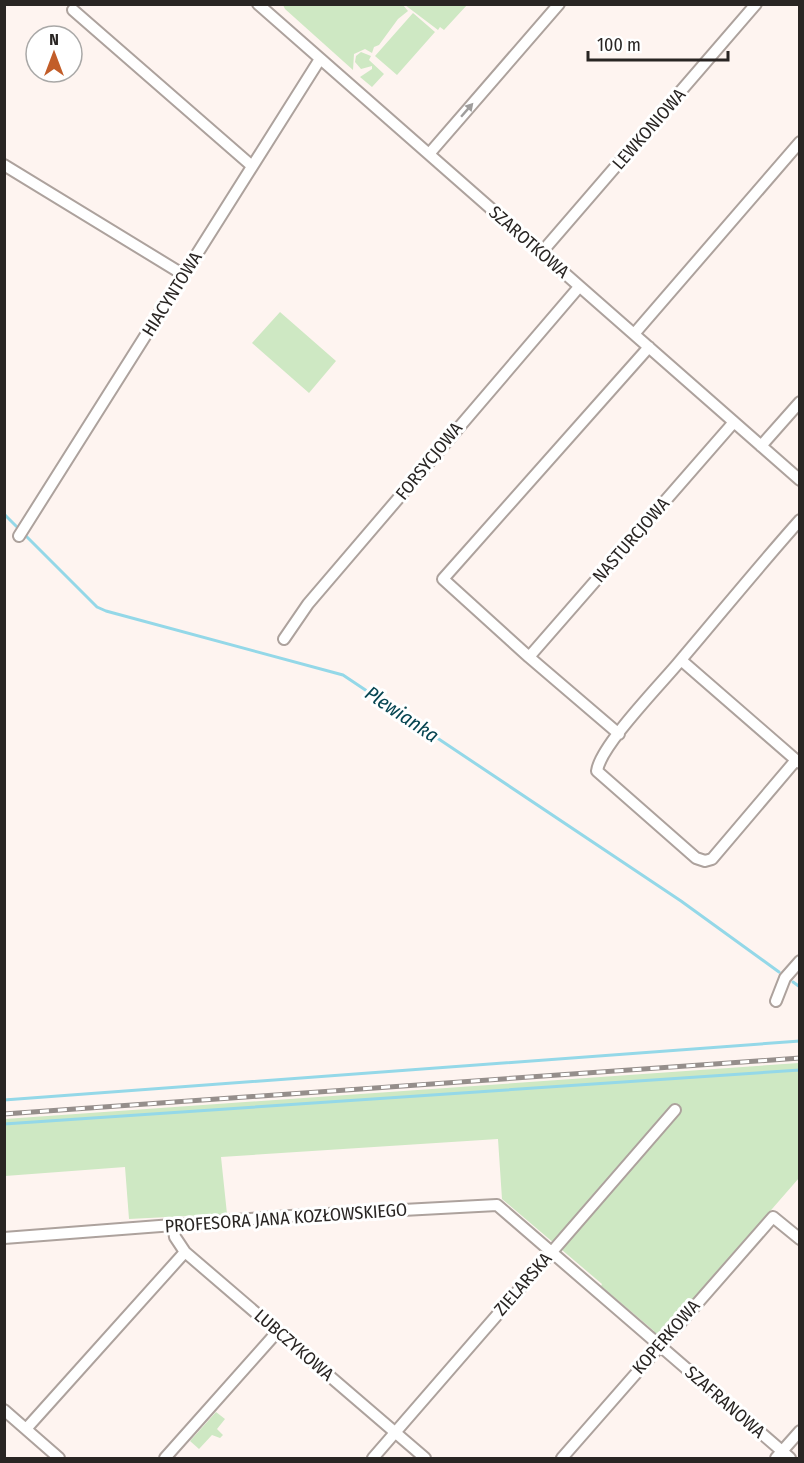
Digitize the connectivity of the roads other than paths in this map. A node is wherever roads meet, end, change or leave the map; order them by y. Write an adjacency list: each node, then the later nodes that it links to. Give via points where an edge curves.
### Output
1 (559, 4): 7 (street, one-way to 1)
2 (756, 4): 10 (street, LEWKONIOWA)
3 (260, 5): 5 (street, SZAROTKOWA)
4 (73, 10): 9 (street)
5 (320, 59): 7 (street, SZAROTKOWA); 9 (street, HIACYNTOWA)
6 (800, 142): 13 (street)
7 (429, 154): 10 (street, SZAROTKOWA)
8 (4, 165): 11 (street)
9 (252, 166): 11 (street, HIACYNTOWA)
10 (541, 253): 12 (street, SZAROTKOWA)
11 (184, 275): 20 (street, HIACYNTOWA)
12 (579, 286): 13 (street, SZAROTKOWA); 21 (street, FORSYCJOWA, via 308,603)
13 (634, 334): 14 (street, SZAROTKOWA)
14 (648, 347): 16 (street, SZAROTKOWA); 22 (street, via 444,579)
15 (800, 402): 17 (street)
16 (734, 422): 17 (street, SZAROTKOWA); 22 (street, NASTURCJOWA)
17 (761, 446): 18 (street, SZAROTKOWA)
18 (800, 480)
19 (800, 520): 23 (street)
20 (22, 533)
21 (284, 639)
22 (529, 657): 24 (street)
23 (681, 660): 24 (street); 25 (street)
24 (619, 734): 25 (street, via 600,759 597,771 701,860 712,859)
25 (798, 762)
26 (800, 961): 27 (street, via 785,978)
27 (776, 1001)
28 (675, 1110): 33 (street, ZIELARSKA)
29 (173, 1225): 30 (street, PROFESORA JANA KOZŁOWSKIEGO); 32 (street, LUBCZYKOWA, via 175,1237); 33 (street, PROFESORA JANA KOZŁOWSKIEGO, via 497,1205)
30 (4, 1238)
31 (800, 1239): 35 (street, KOPERKOWA, via 773,1217)
32 (185, 1252): 34 (street, LUBCZYKOWA); 37 (street)
33 (550, 1252): 35 (street, SZAFRANOWA); 39 (street, ZIELARSKA)
34 (278, 1331): 39 (street, LUBCZYKOWA); 42 (street)
35 (659, 1345): 40 (street, SZAFRANOWA); 45 (street, KOPERKOWA)
36 (4, 1410): 37 (street)
37 (26, 1429): 41 (street)
38 (800, 1431): 40 (street)
39 (395, 1433): 43 (street, ZIELARSKA); 44 (street, LUBCZYKOWA)
40 (783, 1456)
41 (59, 1458)
42 (165, 1458)
43 (373, 1458)
44 (425, 1458)
45 (562, 1458)

